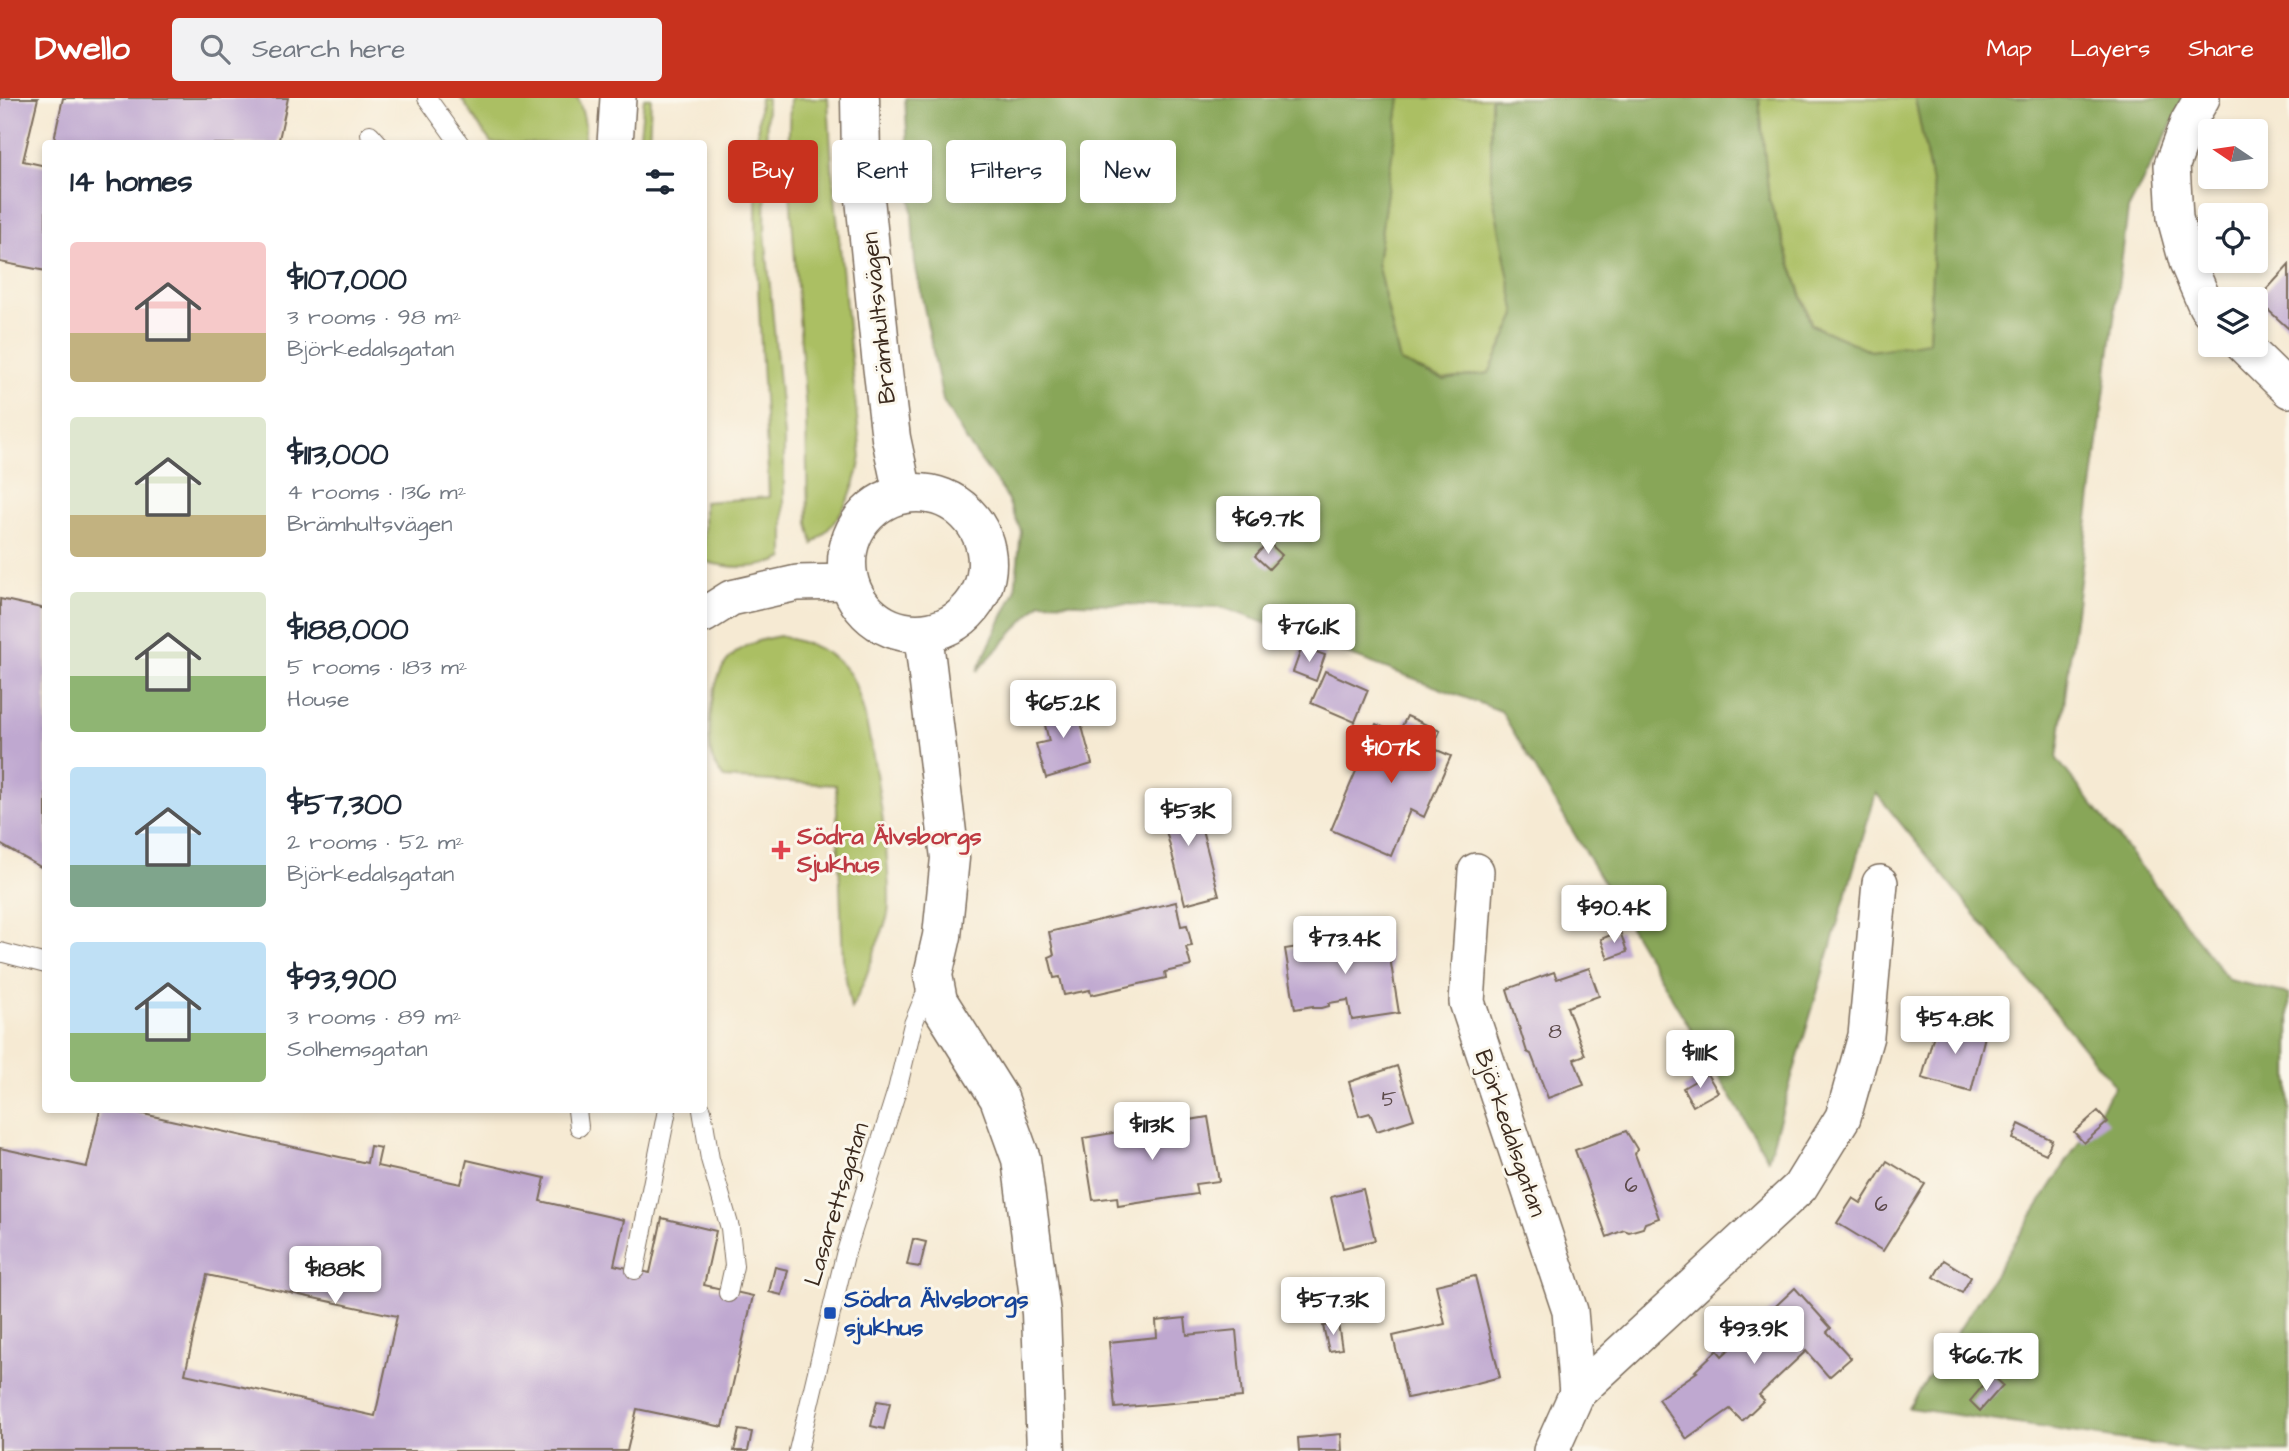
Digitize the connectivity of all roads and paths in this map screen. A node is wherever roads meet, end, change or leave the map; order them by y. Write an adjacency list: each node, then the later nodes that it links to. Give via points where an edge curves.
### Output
1 (427, 98): 5 (lane)
2 (618, 98): 6 (street)
3 (860, 98): 10 (street, Brämhultsvägen, via 861,159 881,356)
4 (2202, 98): 7 (street, via 2172,166 2175,218)
5 (457, 140)
6 (615, 140)
7 (2198, 287)
8 (2255, 357): 9 (street)
9 (2289, 390)
10 (903, 494): 11 (street, via 874,508 862,520 849,549); 13 (street, via 921,493 954,503 968,514 985,544 987,562 979,596 969,610 947,625)
11 (850, 582): 12 (street, via 797,583 731,598); 13 (street, via 856,597 877,620 891,628)
12 (707, 613)
13 (923, 633): 18 (street, via 950,858)
14 (1476, 871): 23 (street, Björkedalsgatan, via 1467,1002 1570,1311)
15 (1880, 883): 23 (street, via 1866,1036 1843,1117 1800,1187)
16 (0, 951): 17 (lane)
17 (42, 963)
18 (933, 975): 24 (lane, Lasarettsgatan, via 913,1024 845,1255); 25 (street, via 938,1001 999,1098 1021,1159 1041,1313)
19 (666, 1113): 21 (lane)
20 (702, 1113): 22 (lane, via 730,1227 734,1266)
21 (635, 1270)
22 (728, 1293)
23 (1577, 1393): 26 (street)
24 (798, 1451)
25 (1046, 1451)
26 (1551, 1451)

